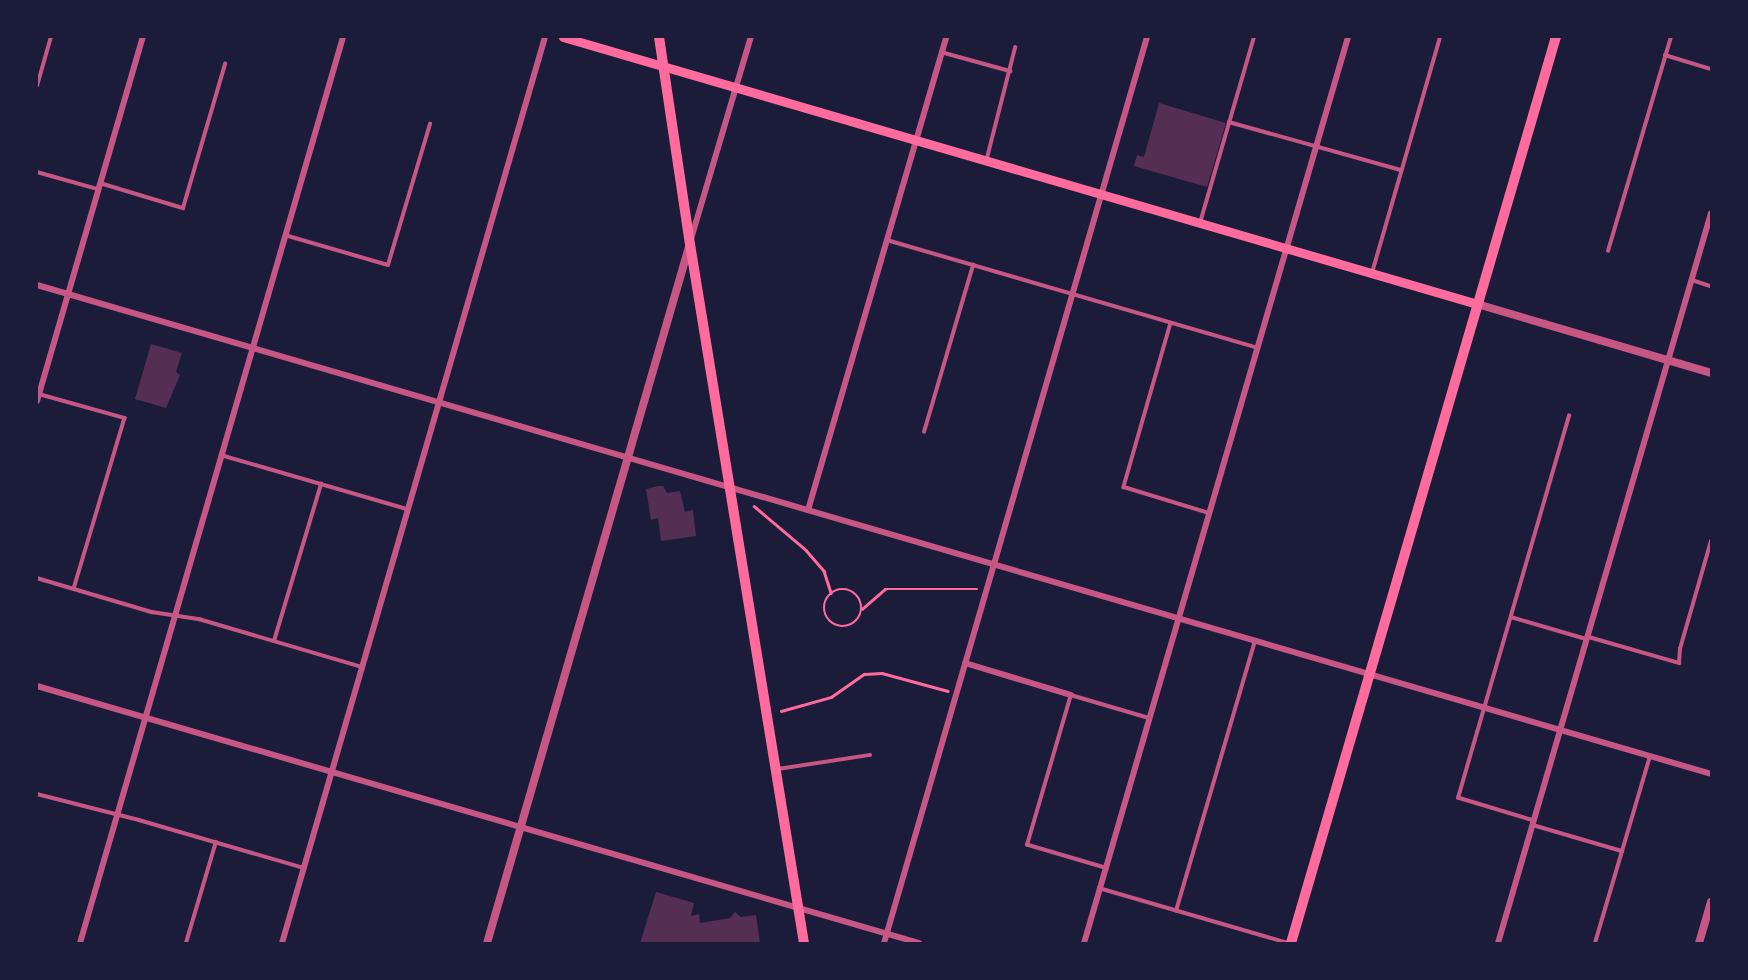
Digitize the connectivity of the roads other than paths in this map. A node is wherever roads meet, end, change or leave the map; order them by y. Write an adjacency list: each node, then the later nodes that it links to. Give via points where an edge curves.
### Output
1 (51, 37): 22 (lane)
2 (143, 37): 31 (street)
3 (343, 37): 35 (street)
4 (545, 37): 54 (street)
5 (564, 37): 19 (main road)
6 (659, 37): 19 (main road)
7 (751, 37): 23 (street)
8 (946, 37): 16 (street)
9 (1147, 37): 32 (street)
10 (1254, 37): 24 (lane)
11 (1348, 37): 27 (street)
12 (1440, 37): 29 (lane)
13 (1556, 37): 47 (main road)
14 (1671, 37): 17 (lane)
15 (1015, 48): 21 (lane)
16 (942, 52): 21 (lane); 26 (street)
17 (1665, 55): 20 (lane); 39 (lane)
18 (225, 64): 31 (lane, via 183,208)
19 (664, 66): 23 (main road); 37 (main road)
20 (1711, 69)
21 (1010, 71): 28 (lane)
22 (37, 86)
23 (736, 87): 26 (main road); 37 (street)
24 (1229, 122): 27 (lane); 34 (lane)
25 (430, 124): 35 (lane, via 388,265)
26 (916, 140): 28 (main road); 36 (street)
27 (1316, 147): 29 (lane); 38 (street)
28 (987, 160): 32 (main road)
29 (1401, 170): 41 (lane)
30 (37, 172): 31 (lane)
31 (99, 186): 45 (street)
32 (1101, 194): 34 (main road); 46 (street)
33 (1711, 214): 42 (street)
34 (1200, 223): 38 (main road)
35 (285, 235): 49 (street)
36 (887, 240): 40 (lane); 62 (street)
37 (690, 244): 58 (street); 60 (main road)
38 (1288, 248): 41 (main road); 50 (street)
39 (1608, 251)
40 (973, 265): 46 (lane); 56 (lane)
41 (1372, 273): 47 (main road)
42 (1692, 280): 44 (lane); 51 (street)
43 (37, 285): 45 (street)
44 (1711, 286)
45 (68, 294): 49 (street); 53 (street)
46 (1071, 294): 48 (lane); 65 (street)
47 (1477, 304): 51 (street); 76 (main road)
48 (1171, 322): 50 (lane); 63 (lane, via 1124,487)
49 (253, 347): 54 (street); 57 (street)
50 (1258, 348): 63 (street)
51 (1668, 360): 52 (street); 71 (street)
52 (1711, 373)
53 (38, 396): 67 (lane, via 125,418)
54 (438, 402): 58 (street); 61 (street)
55 (1569, 416): 69 (lane)
56 (924, 432)
57 (221, 455): 59 (lane); 68 (street)
58 (627, 457): 60 (street); 91 (street)
59 (321, 484): 61 (lane); 73 (lane)
60 (732, 487): 62 (street); 85 (main road)
61 (407, 509): 75 (street)
62 (808, 510): 65 (street)
63 (1209, 513): 70 (street)
64 (1711, 541): 71 (lane, via 1679,663)
65 (993, 564): 70 (street); 74 (street)
66 (37, 578): 67 (lane)
67 (74, 589): 68 (lane)
68 (174, 615): 73 (lane); 80 (street)
69 (1511, 617): 71 (lane); 79 (lane)
70 (1178, 618): 72 (street); 81 (street)
71 (1588, 638): 82 (street)
72 (1255, 639): 76 (street); 99 (lane)
73 (274, 641): 75 (lane)
74 (965, 663): 78 (street); 100 (street)
75 (362, 667): 86 (street)
76 (1370, 673): 79 (street); 109 (main road)
77 (37, 686): 80 (street)
78 (1071, 695): 81 (lane); 95 (lane, via 1027,845)
79 (1484, 708): 82 (street); 90 (lane, via 1458,798)
80 (145, 717): 86 (street); 89 (street)
81 (1149, 718): 95 (street)
82 (1561, 730): 84 (street); 90 (street)
83 (870, 755): 85 (lane)
84 (1650, 756): 87 (street); 93 (lane)
85 (776, 769): 98 (main road)
86 (332, 771): 91 (street); 94 (street)
87 (1711, 774)
88 (37, 794): 89 (lane)
89 (117, 815): 92 (lane); 101 (street)
90 (1533, 823): 93 (lane); 110 (street)
91 (521, 827): 98 (street); 104 (street)
92 (216, 842): 94 (lane); 102 (lane)
93 (1622, 851): 111 (lane)
94 (304, 868): 103 (street)
95 (1105, 868): 96 (street)
96 (1100, 888): 99 (lane); 108 (street)
97 (1711, 902): 112 (street)
98 (798, 908): 100 (street); 105 (main road)
99 (1176, 911): 109 (lane)
100 (887, 934): 106 (street); 107 (street)
101 (80, 943)
102 (186, 943)
103 (282, 943)
104 (487, 943)
105 (804, 943)
106 (884, 943)
107 (919, 943)
108 (1084, 943)
109 (1290, 943)
110 (1498, 943)
111 (1595, 943)
112 (1699, 943)

